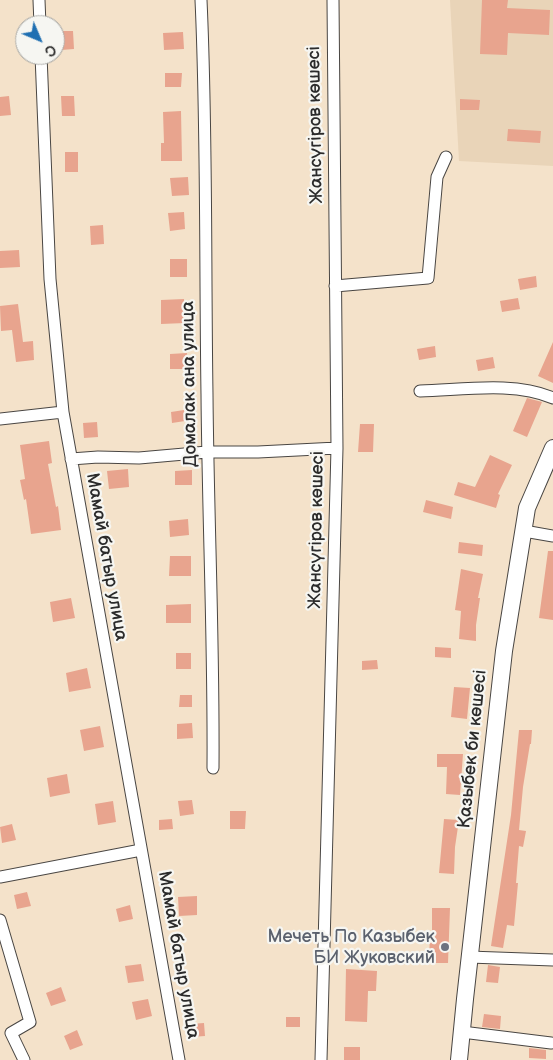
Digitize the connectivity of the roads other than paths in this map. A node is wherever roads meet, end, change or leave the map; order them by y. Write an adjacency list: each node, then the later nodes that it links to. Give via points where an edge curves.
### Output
1 (39, 0): 4 (street)
2 (201, 0): 14 (street, Домалак ана улица)
3 (333, 0): 7 (street, Жансүгіров көшесі)
4 (40, 15)
5 (41, 65): 10 (street, Мамай батыр улица, via 50,279)
6 (446, 157): 7 (street, via 437,177 428,278)
7 (336, 286): 12 (street, Жансүгіров көшесі)
8 (420, 391): 9 (street, via 512,388)
9 (553, 398)
10 (63, 412): 11 (street); 15 (street, Мамай батыр улица)
11 (0, 419)
12 (337, 448): 14 (street); 28 (street, Жансүгіров көшесі)
13 (553, 448): 16 (main road, Қазыбек би көшесі, via 527,508)
14 (207, 452): 15 (street); 18 (street, Домалак ана улица, via 214,690)
15 (71, 459): 19 (street, Мамай батыр улица)
16 (524, 531): 17 (street); 22 (main road, Қазыбек би көшесі, via 504,651)
17 (553, 536)
18 (212, 768)
19 (141, 850): 20 (street); 27 (street, Мамай батыр улица)
20 (0, 877)
21 (0, 920): 26 (street, via 30,1022 11,1033)
22 (469, 957): 23 (street); 24 (main road, Қазыбек би көшесі)
23 (553, 960)
24 (462, 1032): 25 (street); 29 (main road, Қазыбек би көшесі)
25 (550, 1043)
26 (24, 1060)
27 (180, 1060)
28 (321, 1060)
29 (459, 1060)

